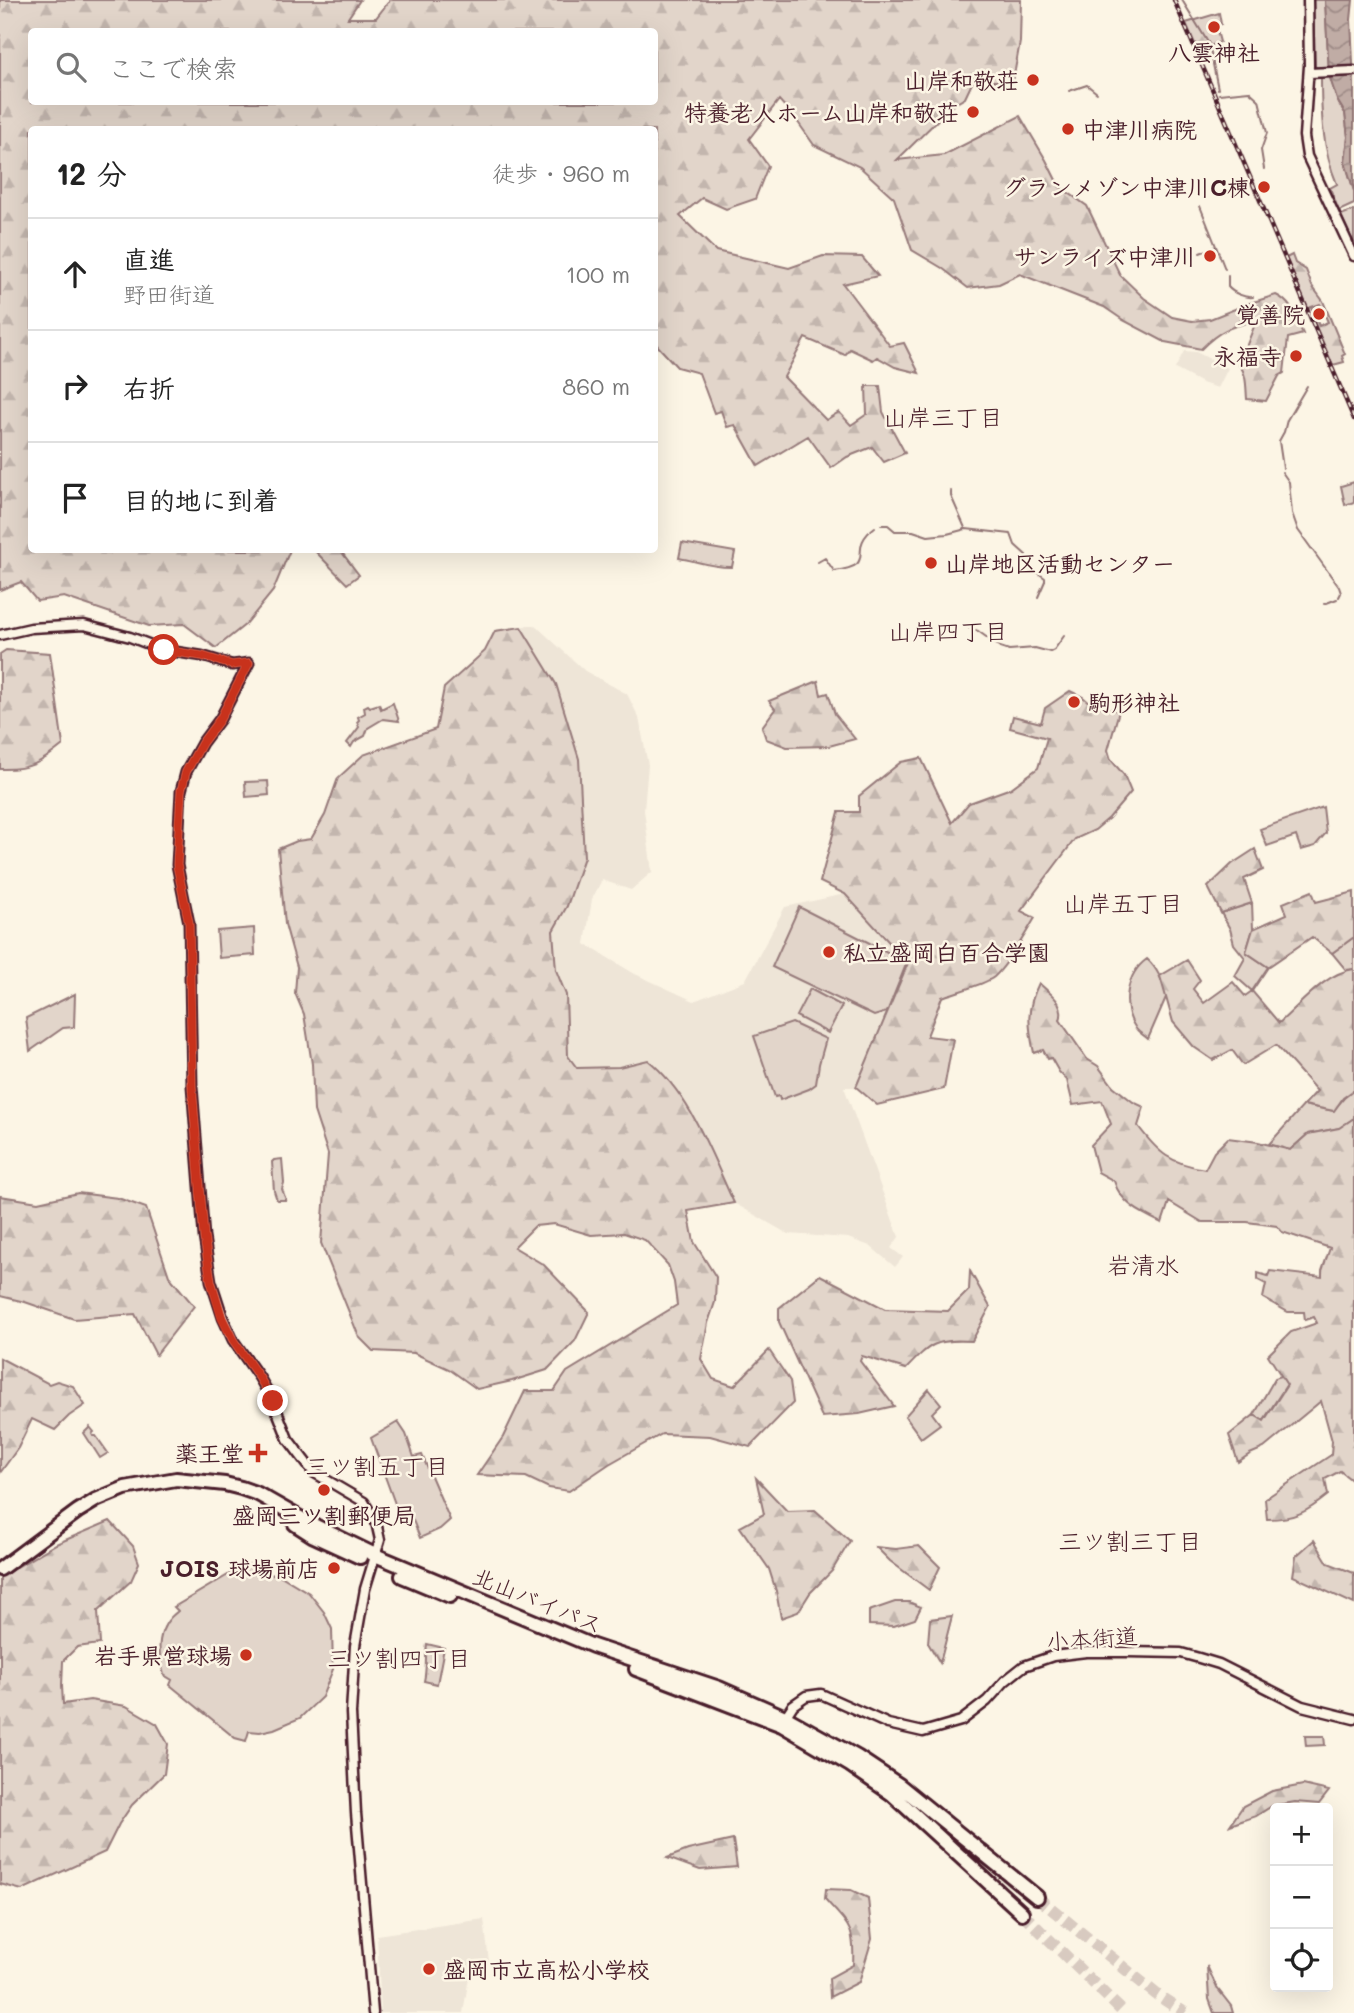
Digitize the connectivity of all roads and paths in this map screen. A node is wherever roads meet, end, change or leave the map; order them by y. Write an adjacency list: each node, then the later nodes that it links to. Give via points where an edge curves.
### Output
1 (1308, 0): 3 (street)
2 (1354, 71): 3 (street)
3 (1312, 73): 4 (street, via 1304,136 1307,156)
4 (1354, 256)
5 (0, 635): 6 (street, via 84,625 164,650 232,665 249,663 186,772 181,791 177,865 189,923 191,1073 204,1237 211,1281 233,1340 259,1377 288,1439 308,1467 364,1502 376,1522 380,1541)
6 (374, 1559): 7 (highway, 北山バイパス, via 258,1494 225,1484 176,1479 125,1488 96,1500); 8 (highway, 北山バイパス, via 312,1535 264,1504 192,1485 136,1492 110,1501); 10 (highway, 北山バイパス, via 593,1646 719,1688); 13 (street, via 352,1670 356,1801)
7 (0, 1569)
8 (0, 1575)
9 (1354, 1719): 10 (street, 小本街道, via 1302,1706 1219,1664 1181,1653 1086,1652 1024,1666 961,1721 923,1732 888,1724 821,1694 793,1704)
10 (784, 1721): 11 (highway, 北山バイパス, via 857,1757 899,1785); 12 (highway, 北山バイパス, via 892,1794)
11 (1037, 1897)
12 (1022, 1913)
13 (373, 2013)

